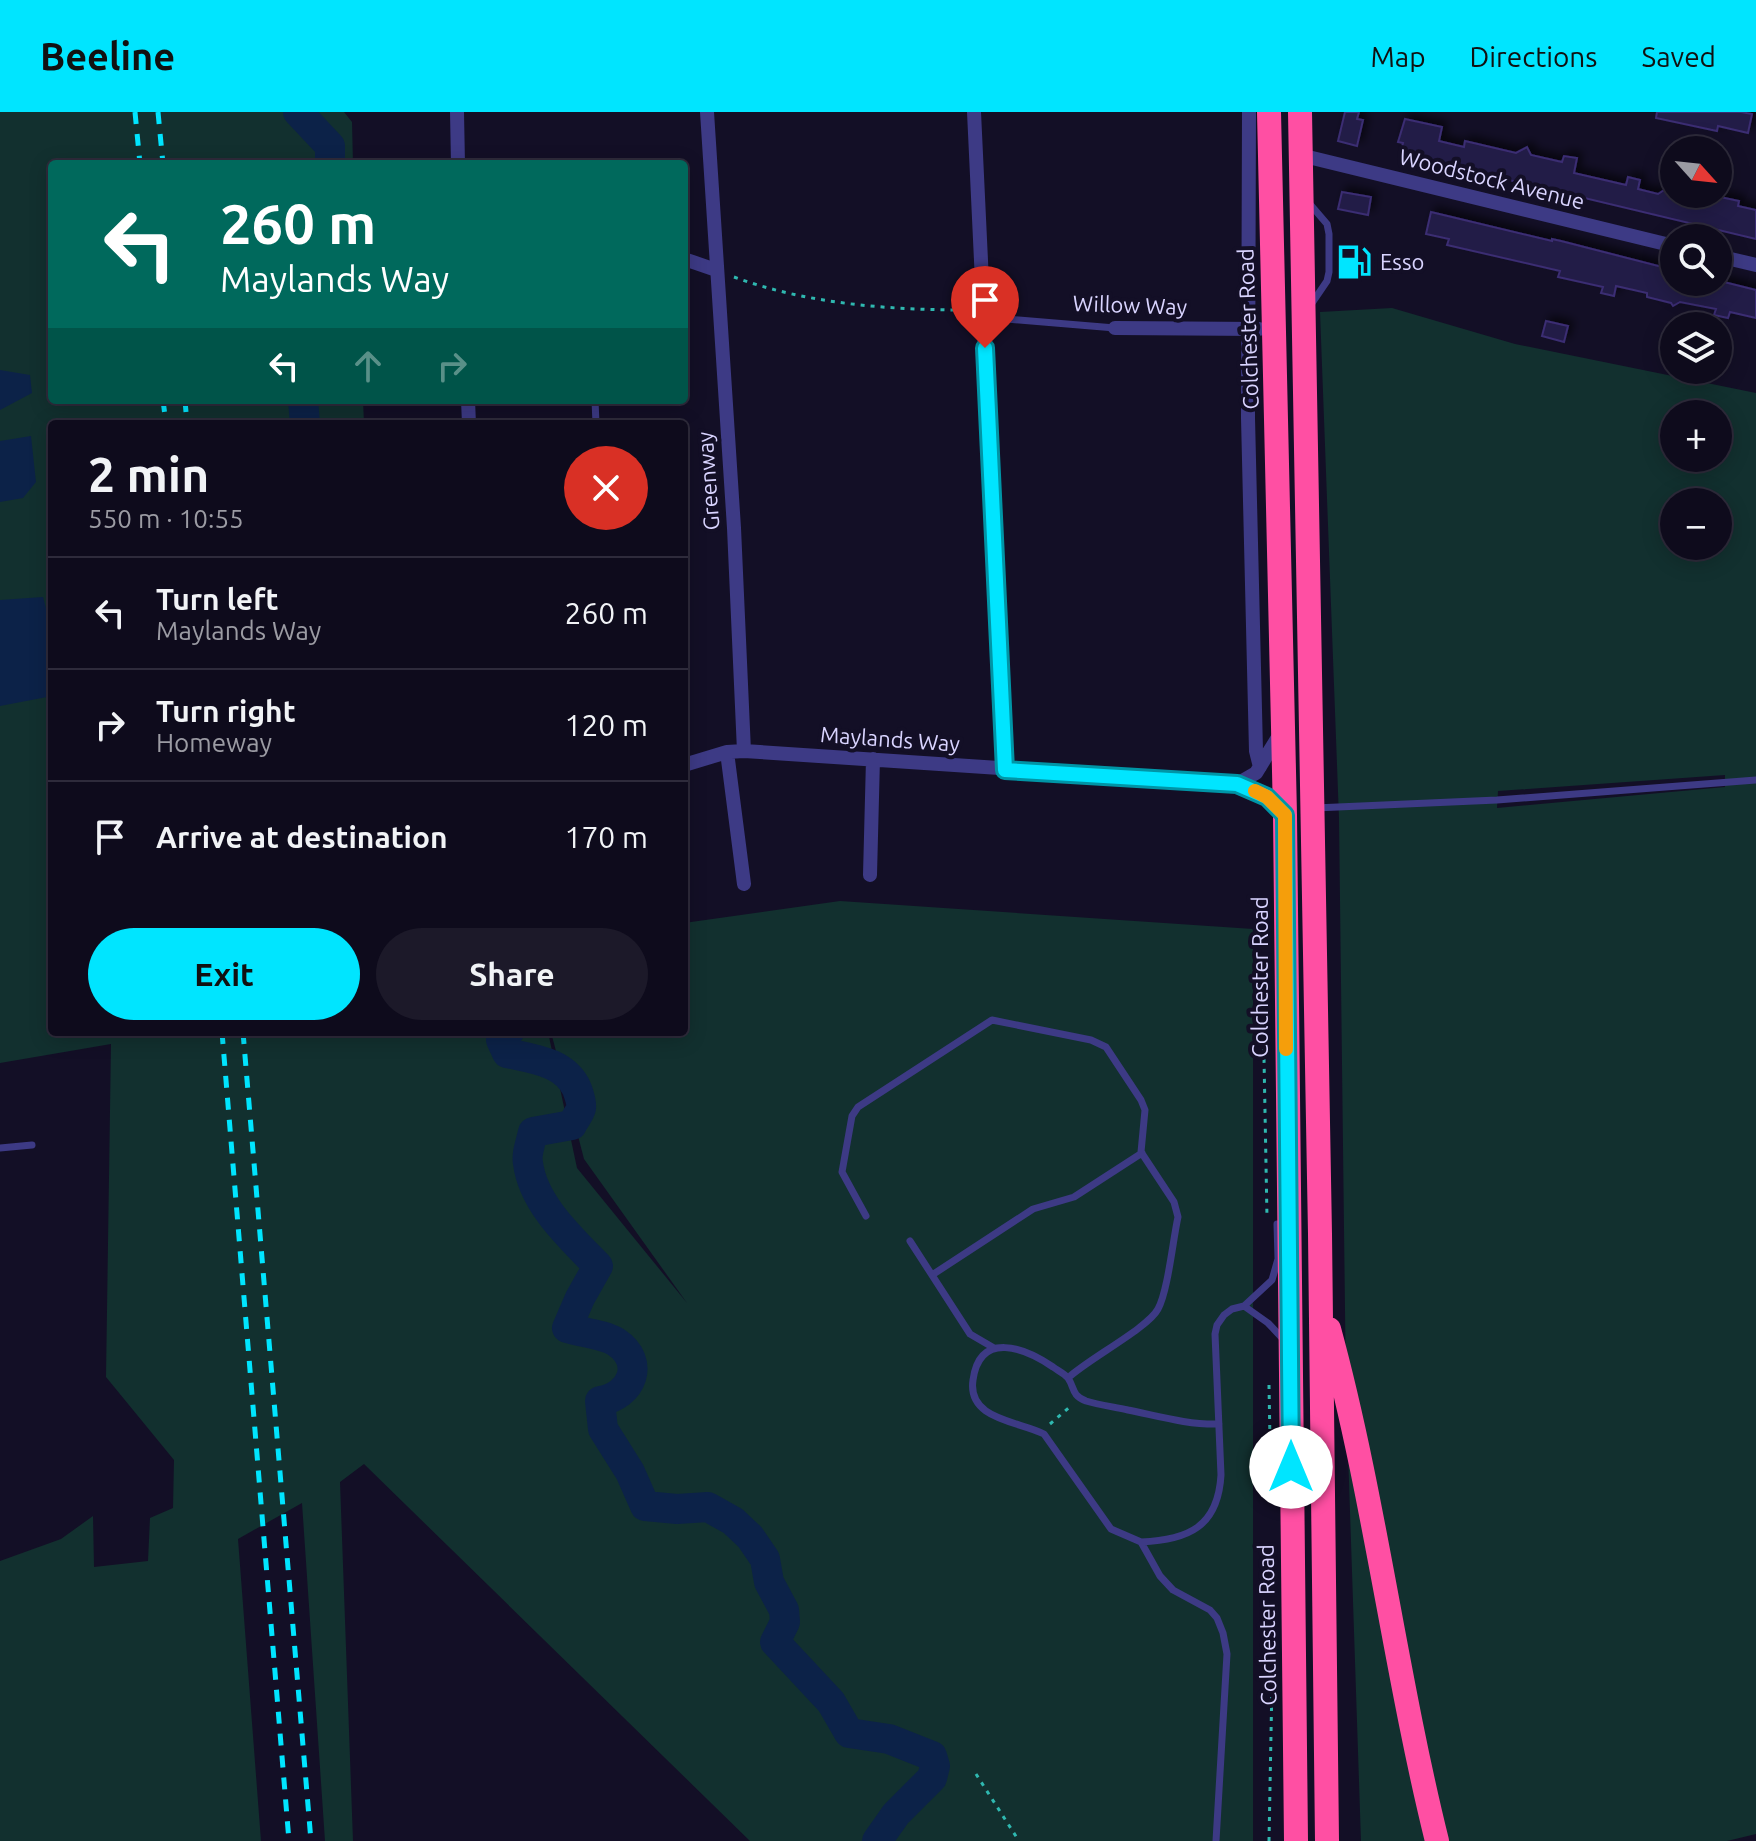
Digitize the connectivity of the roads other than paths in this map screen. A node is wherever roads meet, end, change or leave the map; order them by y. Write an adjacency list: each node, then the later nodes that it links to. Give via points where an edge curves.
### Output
1 (457, 112): 8 (street)
2 (707, 112): 13 (street, Greenway)
3 (974, 112): 14 (street)
4 (1249, 112): 17 (street, Colchester Road)
5 (1269, 112): 16 (highway, Colchester Road)
6 (1300, 112): 7 (highway)
7 (1300, 155): 9 (street, Woodstock Avenue); 27 (highway)
8 (458, 160)
9 (1660, 243)
10 (1732, 259): 12 (street)
11 (688, 260): 13 (street)
12 (1756, 265)
13 (716, 270): 19 (street, Greenway)
14 (983, 314): 15 (lane, Willow Way); 24 (street)
15 (1115, 328): 17 (street, Willow Way)
16 (1276, 329): 17 (street, Willow Way); 18 (highway, Colchester Road)
17 (1250, 330): 23 (street, Colchester Road, via 1251,612)
18 (1283, 727): 23 (street); 28 (highway, Colchester Road)
19 (744, 751): 20 (street, Maylands Way); 21 (street, Maylands Way)
20 (727, 752): 22 (street, Maylands Way); 30 (street)
21 (873, 759): 24 (street, Maylands Way); 29 (street)
22 (688, 764)
23 (1259, 768): 26 (street); 28 (street, Colchester Road)
24 (1005, 770): 26 (street, Maylands Way)
25 (1756, 780): 27 (lane)
26 (1237, 784): 28 (street, Maylands Way, via 1262,794)
27 (1313, 808): 40 (highway)
28 (1279, 809): 31 (highway, Colchester Road)
29 (870, 875)
30 (744, 884)
31 (1287, 1139): 35 (lane); 42 (highway, Colchester Road)
32 (32, 1145): 33 (lane)
33 (0, 1148)
34 (1142, 1153): 37 (lane, via 1145,1110 1106,1047 992,1020 855,1111 842,1172); 39 (lane, via 1074,1197 1033,1209); 44 (lane, via 1177,1209 1161,1302 1146,1322)
35 (1279, 1197)
36 (1277, 1212): 41 (lane, via 1276,1270)
37 (866, 1216)
38 (910, 1241): 39 (lane)
39 (932, 1275): 43 (lane, via 970,1334)
40 (1320, 1292): 49 (highway); 50 (highway)
41 (1244, 1306): 42 (lane); 45 (lane, via 1224,1315 1215,1334)
42 (1291, 1347): 48 (highway, Colchester Road)
43 (994, 1348): 44 (lane, via 1018,1349); 46 (lane, via 981,1358 973,1376 977,1402 986,1413 1044,1434 1111,1529)
44 (1068, 1378): 45 (lane, via 1081,1398)
45 (1219, 1424): 46 (lane, via 1220,1491 1212,1513 1185,1535)
46 (1141, 1542): 47 (lane, via 1160,1576 1173,1590 1210,1610 1223,1633 1227,1654)
47 (1216, 1841)
48 (1296, 1841)
49 (1327, 1841)
50 (1437, 1841)

